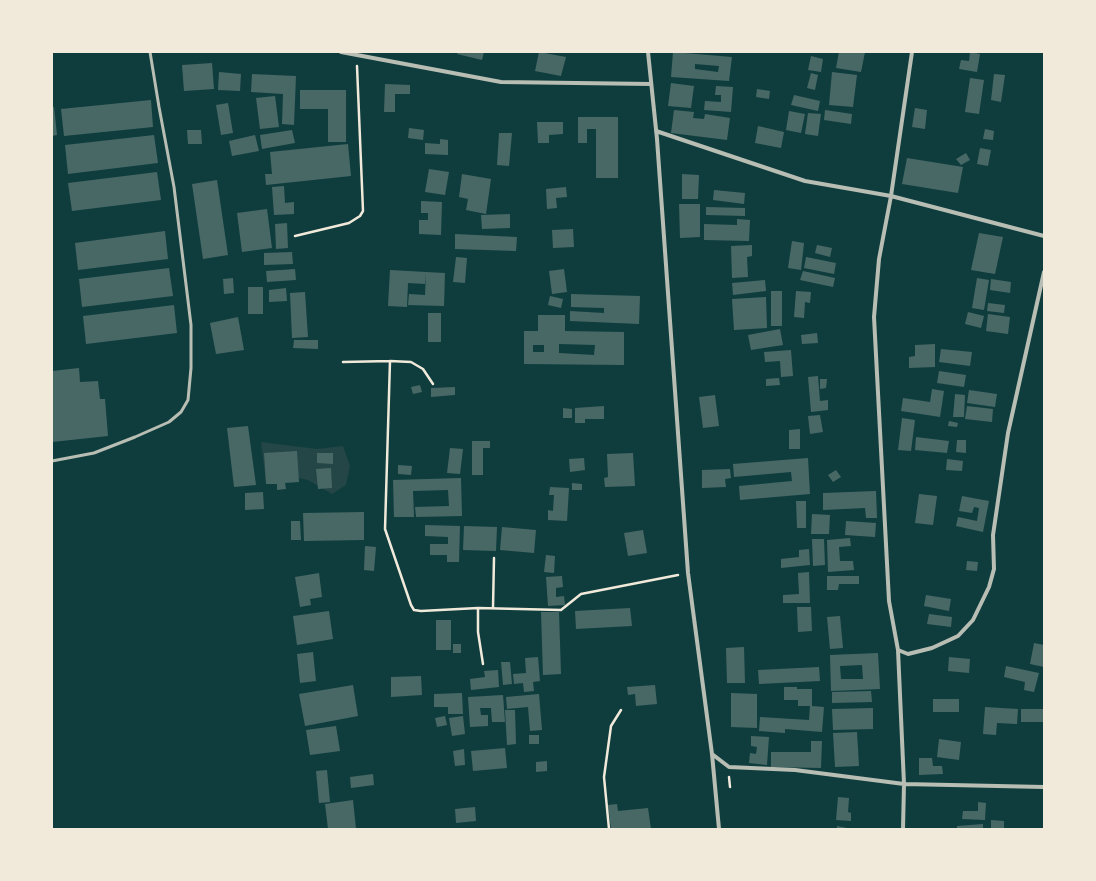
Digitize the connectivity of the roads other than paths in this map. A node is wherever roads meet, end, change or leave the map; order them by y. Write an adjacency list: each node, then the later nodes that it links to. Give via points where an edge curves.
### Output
1 (150, 52): 10 (lane, via 174,187 191,325 188,400 181,412 170,422 94,453)
2 (341, 52): 5 (street, via 501,82)
3 (648, 52): 5 (street)
4 (912, 52): 7 (street)
5 (651, 84): 6 (street)
6 (656, 132): 7 (street, via 805,182); 12 (street, via 688,573)
7 (891, 196): 8 (street); 11 (street, via 878,259 874,317 889,601)
8 (1044, 236)
9 (1044, 272): 11 (street, via 1008,433 992,535 994,569 989,587 973,620 958,636 932,648 908,654)
10 (52, 461)
11 (898, 650): 13 (street)
12 (712, 754): 13 (street, via 729,767 796,770); 15 (street)
13 (904, 784): 14 (street); 16 (street)
14 (1044, 787)
15 (719, 829)
16 (903, 829)

